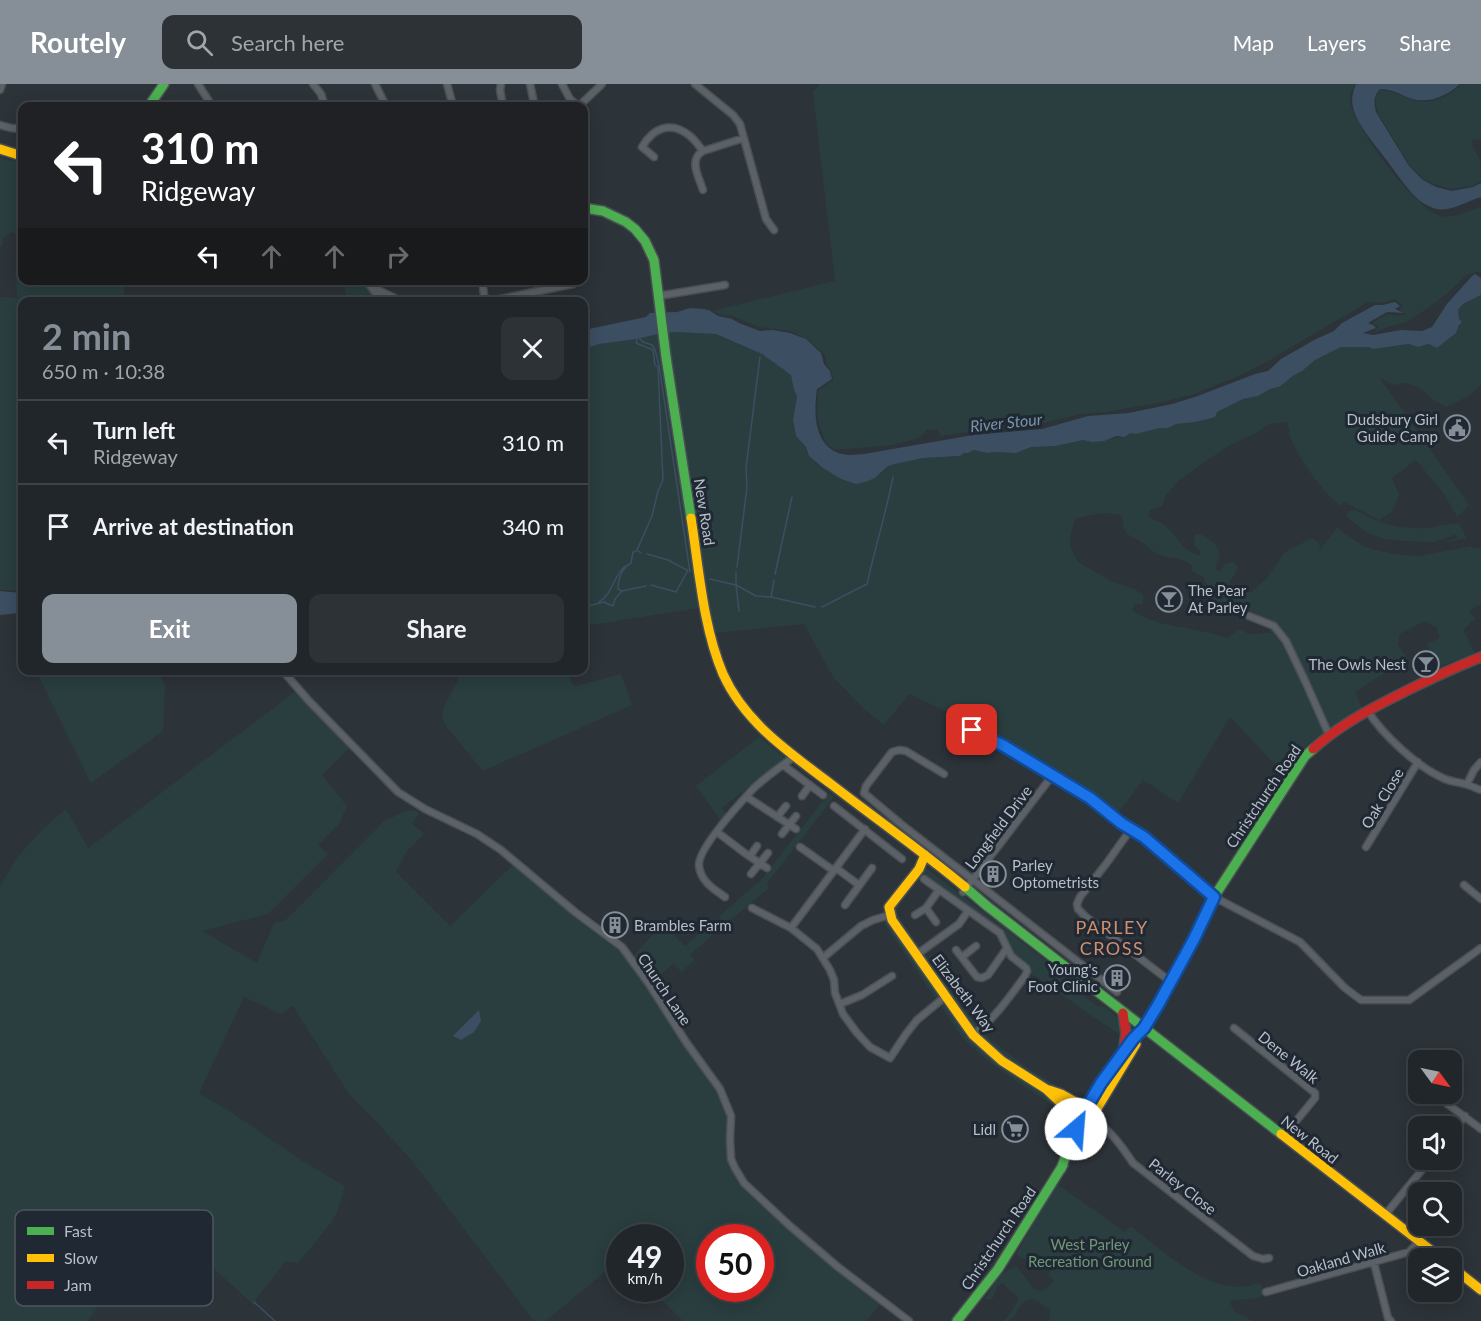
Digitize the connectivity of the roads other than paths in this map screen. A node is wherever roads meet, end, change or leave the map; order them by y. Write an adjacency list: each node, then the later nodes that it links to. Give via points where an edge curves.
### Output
1 (2, 84): 12 (street)
2 (164, 84): 13 (main road)
3 (198, 84): 14 (street)
4 (313, 84): 15 (street)
5 (375, 84): 16 (street)
6 (447, 84): 17 (street)
7 (501, 84): 18 (street)
8 (530, 84): 19 (street)
9 (562, 84): 20 (street)
10 (602, 84): 21 (street)
11 (695, 84): 24 (street, via 733,115)
12 (0, 90)
13 (152, 102)
14 (209, 102)
15 (324, 102)
16 (384, 102)
17 (452, 102)
18 (502, 102)
19 (534, 102)
20 (573, 102)
21 (582, 102)
22 (0, 125): 23 (street)
23 (18, 129)
24 (744, 138): 26 (street); 31 (street, via 766,219)
25 (0, 149): 27 (main road)
26 (703, 151): 28 (street, via 691,137 668,127 656,130 642,147); 29 (street, via 695,159)
27 (18, 155)
28 (654, 157)
29 (703, 190)
30 (588, 209): 38 (main road, New Road, via 626,222 645,241 654,260)
31 (774, 230)
32 (568, 285): 37 (street)
33 (725, 285): 38 (street)
34 (372, 287): 35 (street); 36 (street)
35 (379, 297)
36 (393, 297)
37 (510, 297)
38 (659, 300): 45 (main road, New Road, via 708,628 716,657 739,702)
39 (1249, 616): 44 (street, via 1274,626 1286,641)
40 (1481, 657): 42 (main road, Christchurch Road)
41 (286, 675): 133 (street, Church Lane, via 398,792 501,850 622,947 720,1089 732,1116 731,1159 744,1183 838,1267)
42 (1367, 710): 44 (main road, Christchurch Road); 46 (street, via 1399,747)
43 (957, 729): 50 (street, via 972,730)
44 (1329, 735): 86 (main road, Christchurch Road, via 1305,756)
45 (794, 757): 48 (street); 73 (main road, New Road)
46 (1418, 762): 51 (street, via 1444,778); 69 (street, Oak Close)
47 (1481, 762): 51 (street)
48 (783, 765): 52 (street); 56 (street)
49 (944, 774): 80 (street, via 899,750 892,752 864,793)
50 (1052, 776): 64 (street); 80 (street, Longfield Drive)
51 (1467, 784): 53 (street)
52 (810, 785): 54 (street); 55 (street)
53 (1481, 790)
54 (823, 795)
55 (802, 796)
56 (747, 797): 60 (street); 65 (street)
57 (786, 806): 60 (street)
58 (834, 806): 63 (street)
59 (796, 816): 61 (street)
60 (777, 817): 61 (street)
61 (789, 824): 62 (street); 66 (street)
62 (796, 829)
63 (865, 829): 72 (street); 77 (street)
64 (1131, 829): 86 (street); 105 (street, via 1080,897 1078,909)
65 (717, 832): 71 (street); 85 (street, via 701,854 699,866 703,880)
66 (782, 834)
67 (757, 846): 71 (street)
68 (800, 847): 77 (street)
69 (1366, 847)
70 (768, 853): 74 (street)
71 (750, 856): 74 (street)
72 (902, 858)
73 (923, 859): 84 (main road, New Road); 92 (main road, via 889,907)
74 (760, 863): 75 (street); 78 (street)
75 (767, 867)
76 (872, 868): 81 (street)
77 (835, 870): 81 (street); 95 (street)
78 (751, 874)
79 (924, 879): 83 (street)
80 (973, 879): 84 (street, Longfield Drive); 106 (street)
81 (859, 885): 88 (street)
82 (1464, 885): 87 (street)
83 (939, 890): 90 (street); 91 (street)
84 (965, 890): 100 (main road, New Road)
85 (725, 897)
86 (1214, 897): 98 (street, via 1300,942 1361,1000 1409,1000); 105 (main road, Christchurch Road)
87 (1481, 899)
88 (845, 905)
89 (753, 908): 95 (street)
90 (926, 908): 93 (street); 94 (street)
91 (968, 911): 97 (street, via 1000,933); 101 (street, via 959,924)
92 (890, 915): 101 (main road, Elizabeth Way); 102 (street, via 861,926)
93 (915, 915)
94 (936, 922)
95 (791, 928): 102 (street)
96 (976, 946): 103 (street)
97 (1007, 948): 103 (street, via 982,978); 114 (street, via 1027,971 994,1016)
98 (1481, 948)
99 (956, 950): 103 (street)
100 (1046, 952): 110 (main road, New Road); 111 (main road, New Road)
101 (916, 955): 107 (main road, Elizabeth Way)
102 (824, 957): 108 (street)
103 (962, 957)
104 (892, 976): 108 (street)
105 (1171, 982): 109 (main road, Christchurch Road)
106 (1117, 992)
107 (946, 996): 108 (street, via 916,1020 890,1058 870,1047 857,1033); 114 (main road, Elizabeth Way)
108 (840, 1004)
109 (1158, 1005): 111 (main road, via 1147,1015); 112 (main road, Christchurch Road)
110 (1123, 1013): 112 (main road, New Road); 115 (main road)
111 (1135, 1016): 112 (main road, New Road)
112 (1145, 1026): 115 (main road, Christchurch Road); 119 (main road, Christchurch Road); 122 (main road, New Road)
113 (1234, 1028): 122 (street, Dene Walk, via 1315,1093)
114 (973, 1035): 117 (main road, Elizabeth Way, via 1064,1106)
115 (1123, 1053): 117 (main road, Christchurch Road)
116 (1448, 1104): 118 (street)
117 (1084, 1113): 119 (main road); 123 (main road, Christchurch Road)
118 (1465, 1116): 120 (street); 121 (street)
119 (1092, 1118): 123 (main road, Christchurch Road); 128 (street, Parley Close, via 1119,1142 1133,1163 1253,1256)
120 (1462, 1120)
121 (1481, 1129)
122 (1283, 1137): 125 (main road, New Road)
123 (1060, 1170): 134 (main road, Christchurch Road, via 998,1269)
124 (1422, 1170): 125 (street)
125 (1385, 1215): 126 (main road, New Road)
126 (1419, 1241): 127 (main road, New Road); 129 (street, Oakland Walk, via 1409,1252)
127 (1428, 1248)
128 (1269, 1258)
129 (1374, 1263): 132 (street, Oakland Walk); 135 (street)
130 (1462, 1276): 131 (main road)
131 (1481, 1290)
132 (1266, 1292)
133 (909, 1321)
134 (957, 1321)
135 (1391, 1321)

